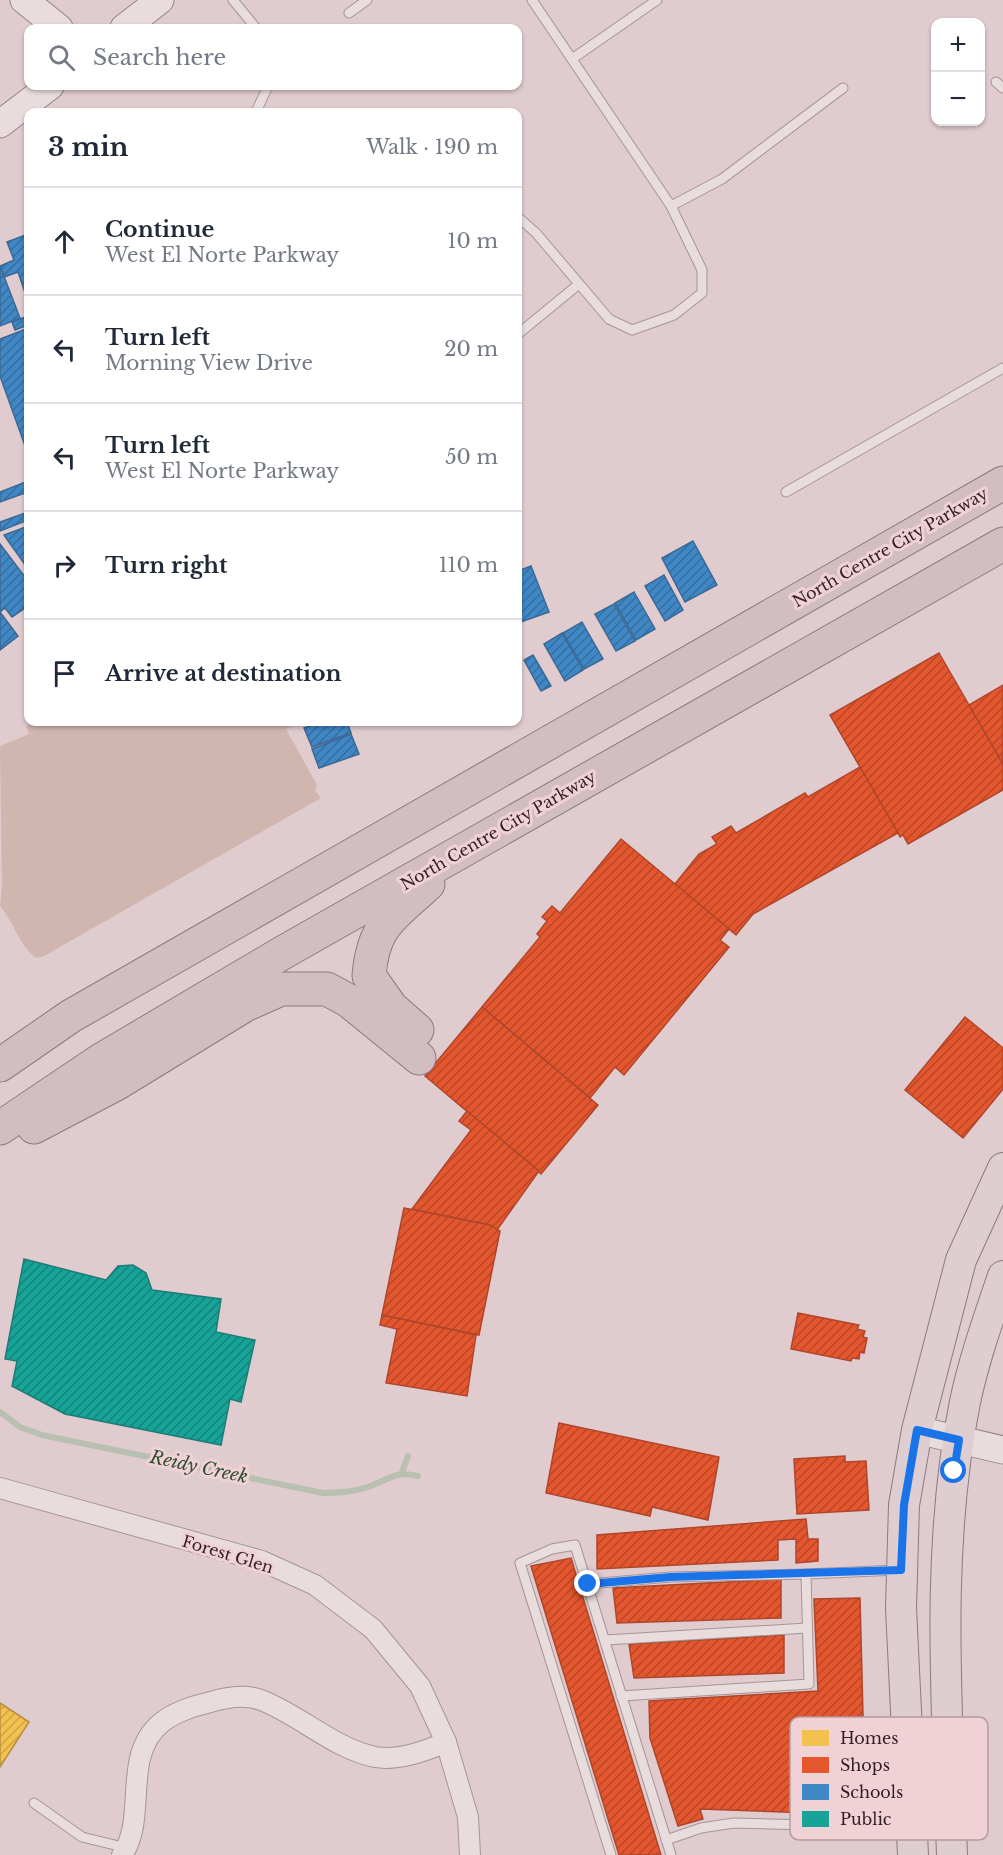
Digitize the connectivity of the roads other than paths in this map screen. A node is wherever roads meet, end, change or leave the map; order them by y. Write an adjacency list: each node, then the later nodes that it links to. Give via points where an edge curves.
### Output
1 (24, 0): 8 (street)
2 (160, 0): 9 (street)
3 (232, 0): 10 (lane)
4 (368, 0): 7 (lane)
5 (532, 0): 11 (lane)
6 (657, 0): 11 (lane)
7 (349, 13)
8 (54, 24)
9 (129, 24)
10 (253, 24)
11 (572, 59): 17 (lane)
12 (843, 88): 17 (lane, via 722,179)
13 (45, 90): 16 (street)
14 (266, 90): 15 (lane)
15 (258, 108)
16 (0, 124)
17 (671, 206): 19 (lane, via 702,270 702,293 674,315 632,330 609,319)
18 (522, 221): 19 (lane)
19 (579, 284): 20 (lane)
20 (522, 331)
21 (1003, 368): 23 (lane)
22 (1003, 483): 26 (highway, North Centre City Parkway, via 70,1016)
23 (786, 492)
24 (1003, 544): 25 (highway, North Centre City Parkway)
25 (467, 847): 27 (highway, North Centre City Parkway, via 101,1060); 28 (highway, via 378,931 370,952 369,976 377,991 426,1050 327,989 281,990 245,1005 116,1084)
26 (0, 1065)
27 (0, 1128)
28 (0, 1142)
29 (1003, 1168): 31 (main road, via 961,1260)
30 (1003, 1276): 32 (main road, via 980,1346)
31 (917, 1430): 32 (street); 35 (main road, via 904,1505)
32 (959, 1440): 33 (street); 42 (main road, via 948,1521 945,1590)
33 (1003, 1450)
34 (0, 1488): 43 (street, Forest Glen, via 262,1561 315,1585 373,1629 420,1686)
35 (901, 1570): 36 (lane); 41 (main road)
36 (806, 1574): 37 (lane, via 670,1577); 38 (lane)
37 (588, 1584): 39 (lane); 50 (lane, via 575,1545 552,1549 520,1563)
38 (807, 1628): 39 (lane); 40 (lane, via 809,1684)
39 (605, 1640): 40 (lane)
40 (621, 1696): 46 (lane)
41 (906, 1717)
42 (948, 1717)
43 (446, 1742): 48 (street, via 424,1752 378,1758 356,1751 259,1699 225,1698 195,1706 161,1723 146,1741 136,1782 132,1841); 49 (street, Forest Glen, via 468,1817)
44 (34, 1803): 48 (lane, via 82,1838)
45 (790, 1825): 46 (lane, via 734,1823 701,1828)
46 (666, 1840): 51 (lane)
47 (952, 1840): 52 (main road)
48 (124, 1851)
49 (470, 1855)
50 (611, 1855)
51 (671, 1855)
52 (952, 1855)

